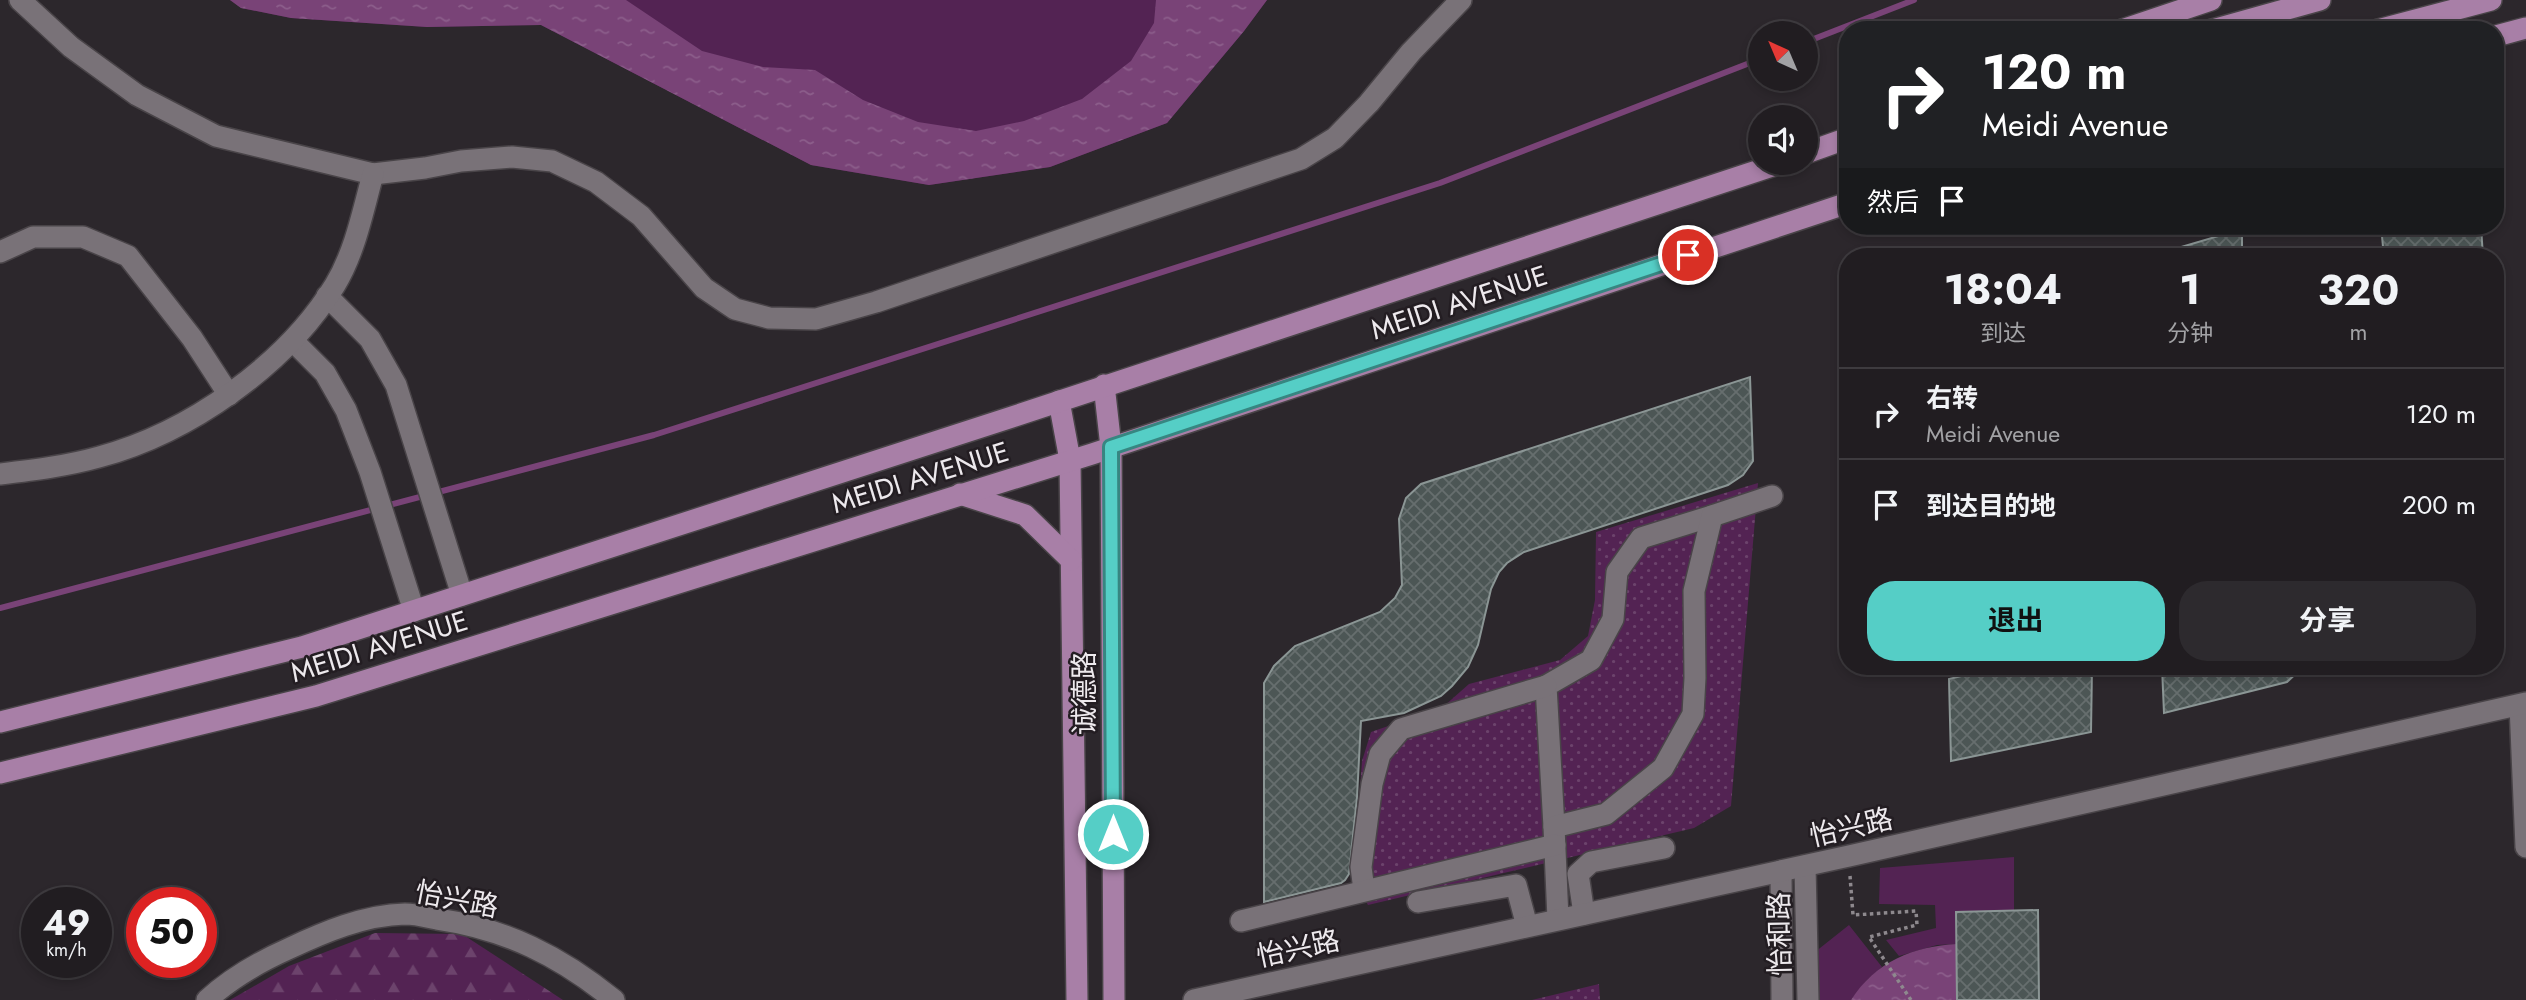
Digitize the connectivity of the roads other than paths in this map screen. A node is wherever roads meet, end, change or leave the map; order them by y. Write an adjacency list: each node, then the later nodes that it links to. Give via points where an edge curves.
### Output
1 (20, 0): 13 (street, via 71,47 137,95 216,136)
2 (1461, 0): 13 (street, via 1335,138 1301,159 816,319 769,318 735,309 704,288 641,216 596,181 552,160 512,157)
3 (2211, 0): 6 (main road)
4 (2320, 0): 7 (main road)
5 (2491, 0): 8 (main road)
6 (2149, 21)
7 (2244, 21)
8 (2412, 21)
9 (2526, 29): 10 (main road)
10 (2504, 34)
11 (1839, 141): 12 (main road)
12 (1818, 149)
13 (373, 174): 17 (street, via 356,234)
14 (1748, 174): 19 (main road, MEIDI AVENUE)
15 (1839, 206): 22 (main road, MEIDI AVENUE)
16 (0, 251): 20 (street, via 33,237 83,237 128,256 192,338)
17 (327, 296): 18 (street); 29 (street, via 370,339 396,385)
18 (293, 341): 20 (street); 30 (street, via 325,373 346,410)
19 (1104, 385): 21 (main road, MEIDI AVENUE); 22 (main road, 诚德路)
20 (229, 395): 24 (street, via 159,435 102,457)
21 (1059, 401): 23 (main road, 诚德路); 29 (main road, MEIDI AVENUE)
22 (1111, 447): 23 (main road, MEIDI AVENUE); 49 (main road, 诚德路)
23 (1070, 460): 25 (main road, MEIDI AVENUE); 28 (main road, 诚德路)
24 (0, 474)
25 (960, 494): 28 (main road, via 1025,515); 34 (main road, MEIDI AVENUE, via 316,696)
26 (1772, 496): 27 (street)
27 (1712, 516): 31 (street, via 1641,538 1617,572 1613,619 1591,660); 35 (street, via 1693,591 1693,714 1662,768 1606,814)
28 (1071, 560): 48 (main road, 诚德路)
29 (462, 595): 30 (main road, MEIDI AVENUE)
30 (414, 611): 33 (main road, MEIDI AVENUE, via 302,647)
31 (1546, 686): 35 (street); 40 (street, via 1401,729 1380,754 1372,784 1361,867)
32 (2524, 705): 36 (street); 38 (street, 怡兴路)
33 (0, 722)
34 (0, 773)
35 (1554, 836): 40 (street); 43 (street)
36 (2526, 847)
37 (1664, 848): 42 (street, via 1591,862 1578,874)
38 (1805, 866): 39 (street, 怡兴路); 52 (street, 怡和路)
39 (1781, 870): 42 (street, 怡兴路); 51 (street, 怡和路)
40 (1364, 890): 44 (street)
41 (1418, 902): 45 (street, via 1516,885)
42 (1584, 914): 43 (street, 怡兴路)
43 (1558, 919): 45 (street, 怡兴路)
44 (1241, 922)
45 (1527, 926): 50 (street, 怡兴路)
46 (208, 1000): 47 (street, 怡兴路, via 267,959 324,932 405,914 458,922 531,944)
47 (614, 1000)
48 (1077, 1000)
49 (1114, 1000)
50 (1194, 1000)
51 (1783, 1000)
52 (1808, 1000)

